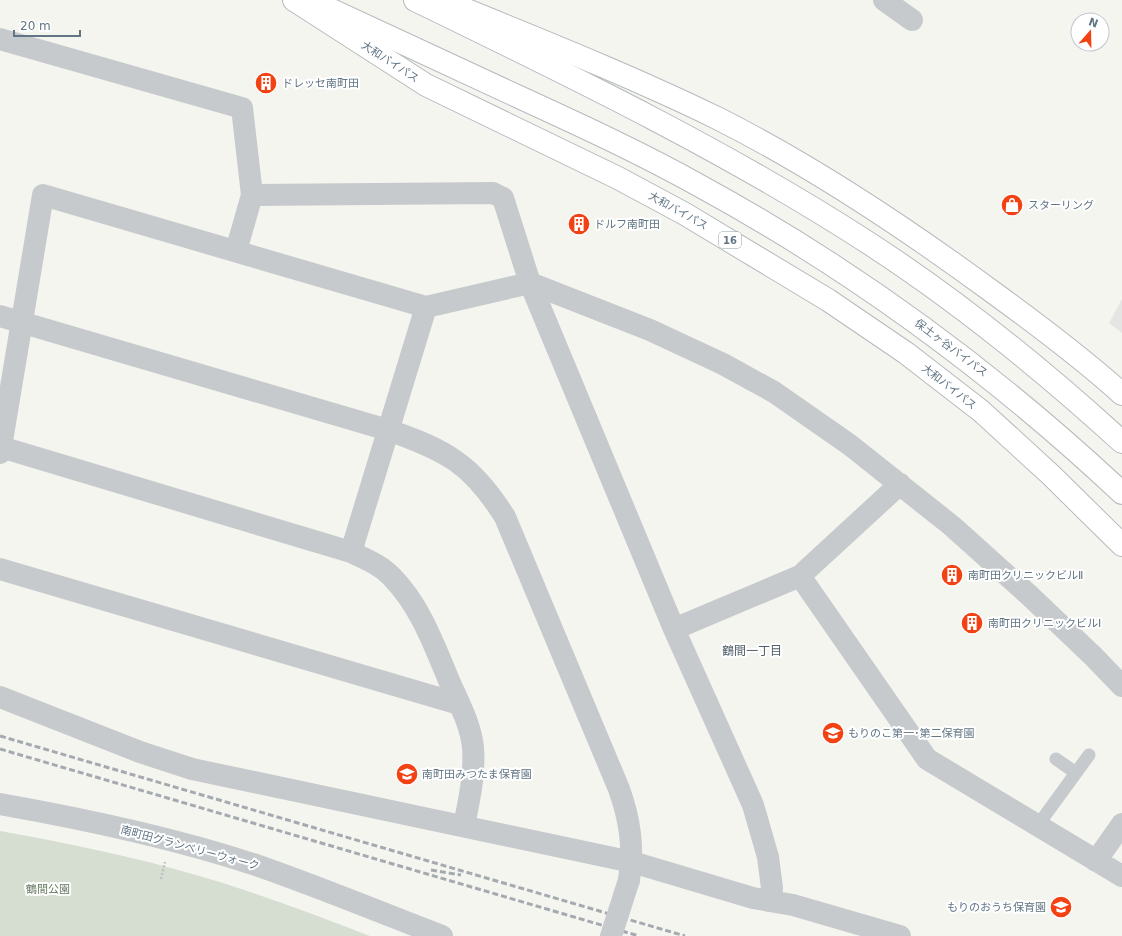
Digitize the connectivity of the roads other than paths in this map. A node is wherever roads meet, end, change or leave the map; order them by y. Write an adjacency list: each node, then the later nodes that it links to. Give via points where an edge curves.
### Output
1 (294, 0): 20 (highway, 大和バイパス / 16, via 426,85 618,178 704,225 828,300 906,353 981,411)
2 (310, 0): 19 (highway, 保土ヶ谷バイパス, via 634,151 765,222 846,273 924,327 1000,385 1072,446)
3 (415, 0): 16 (highway, via 652,116 867,242 944,295 1021,355)
4 (442, 0): 14 (highway, via 597,63 674,98 801,164 885,216 961,268 1040,327)
5 (884, 0): 6 (street)
6 (912, 20)
7 (0, 39): 8 (street, via 242,108)
8 (252, 195): 9 (street); 10 (street, via 493,193 503,198)
9 (236, 251): 11 (street); 13 (street, via 43,195)
10 (530, 282): 11 (street); 18 (street, via 650,330 723,364 774,392 850,445); 24 (street)
11 (426, 307): 15 (street)
12 (0, 316): 13 (street)
13 (22, 322): 15 (street); 17 (street)
14 (1122, 394)
15 (388, 430): 21 (street); 36 (street, via 445,453 473,474 492,496 505,517 619,789 632,836)
16 (1122, 442)
17 (1, 450): 21 (street)
18 (900, 484): 23 (street); 25 (street, via 952,526 1030,596)
19 (1122, 493)
20 (1122, 545)
21 (351, 552): 27 (street, via 374,563 391,576 407,594 422,618)
22 (0, 569): 27 (street)
23 (800, 576): 24 (street); 34 (street, via 927,759)
24 (674, 629): 38 (street, via 753,805 768,857 772,888)
25 (1122, 686)
26 (0, 698): 33 (street, via 140,752 192,768)
27 (459, 704): 33 (street, via 468,727 474,763)
28 (1089, 755): 30 (lane)
29 (1056, 759): 30 (lane)
30 (1076, 773): 34 (lane)
31 (0, 804): 39 (street, 南町田グランベリーウォーク, via 124,829 200,848 310,884)
32 (1122, 824): 35 (street)
33 (464, 826): 36 (street)
34 (1038, 826): 35 (street)
35 (1096, 861): 37 (street)
36 (630, 871): 38 (street); 40 (street, bridge)
37 (1122, 876)
38 (770, 901): 41 (street, via 793,905)
39 (442, 936)
40 (611, 936)
41 (900, 936)

